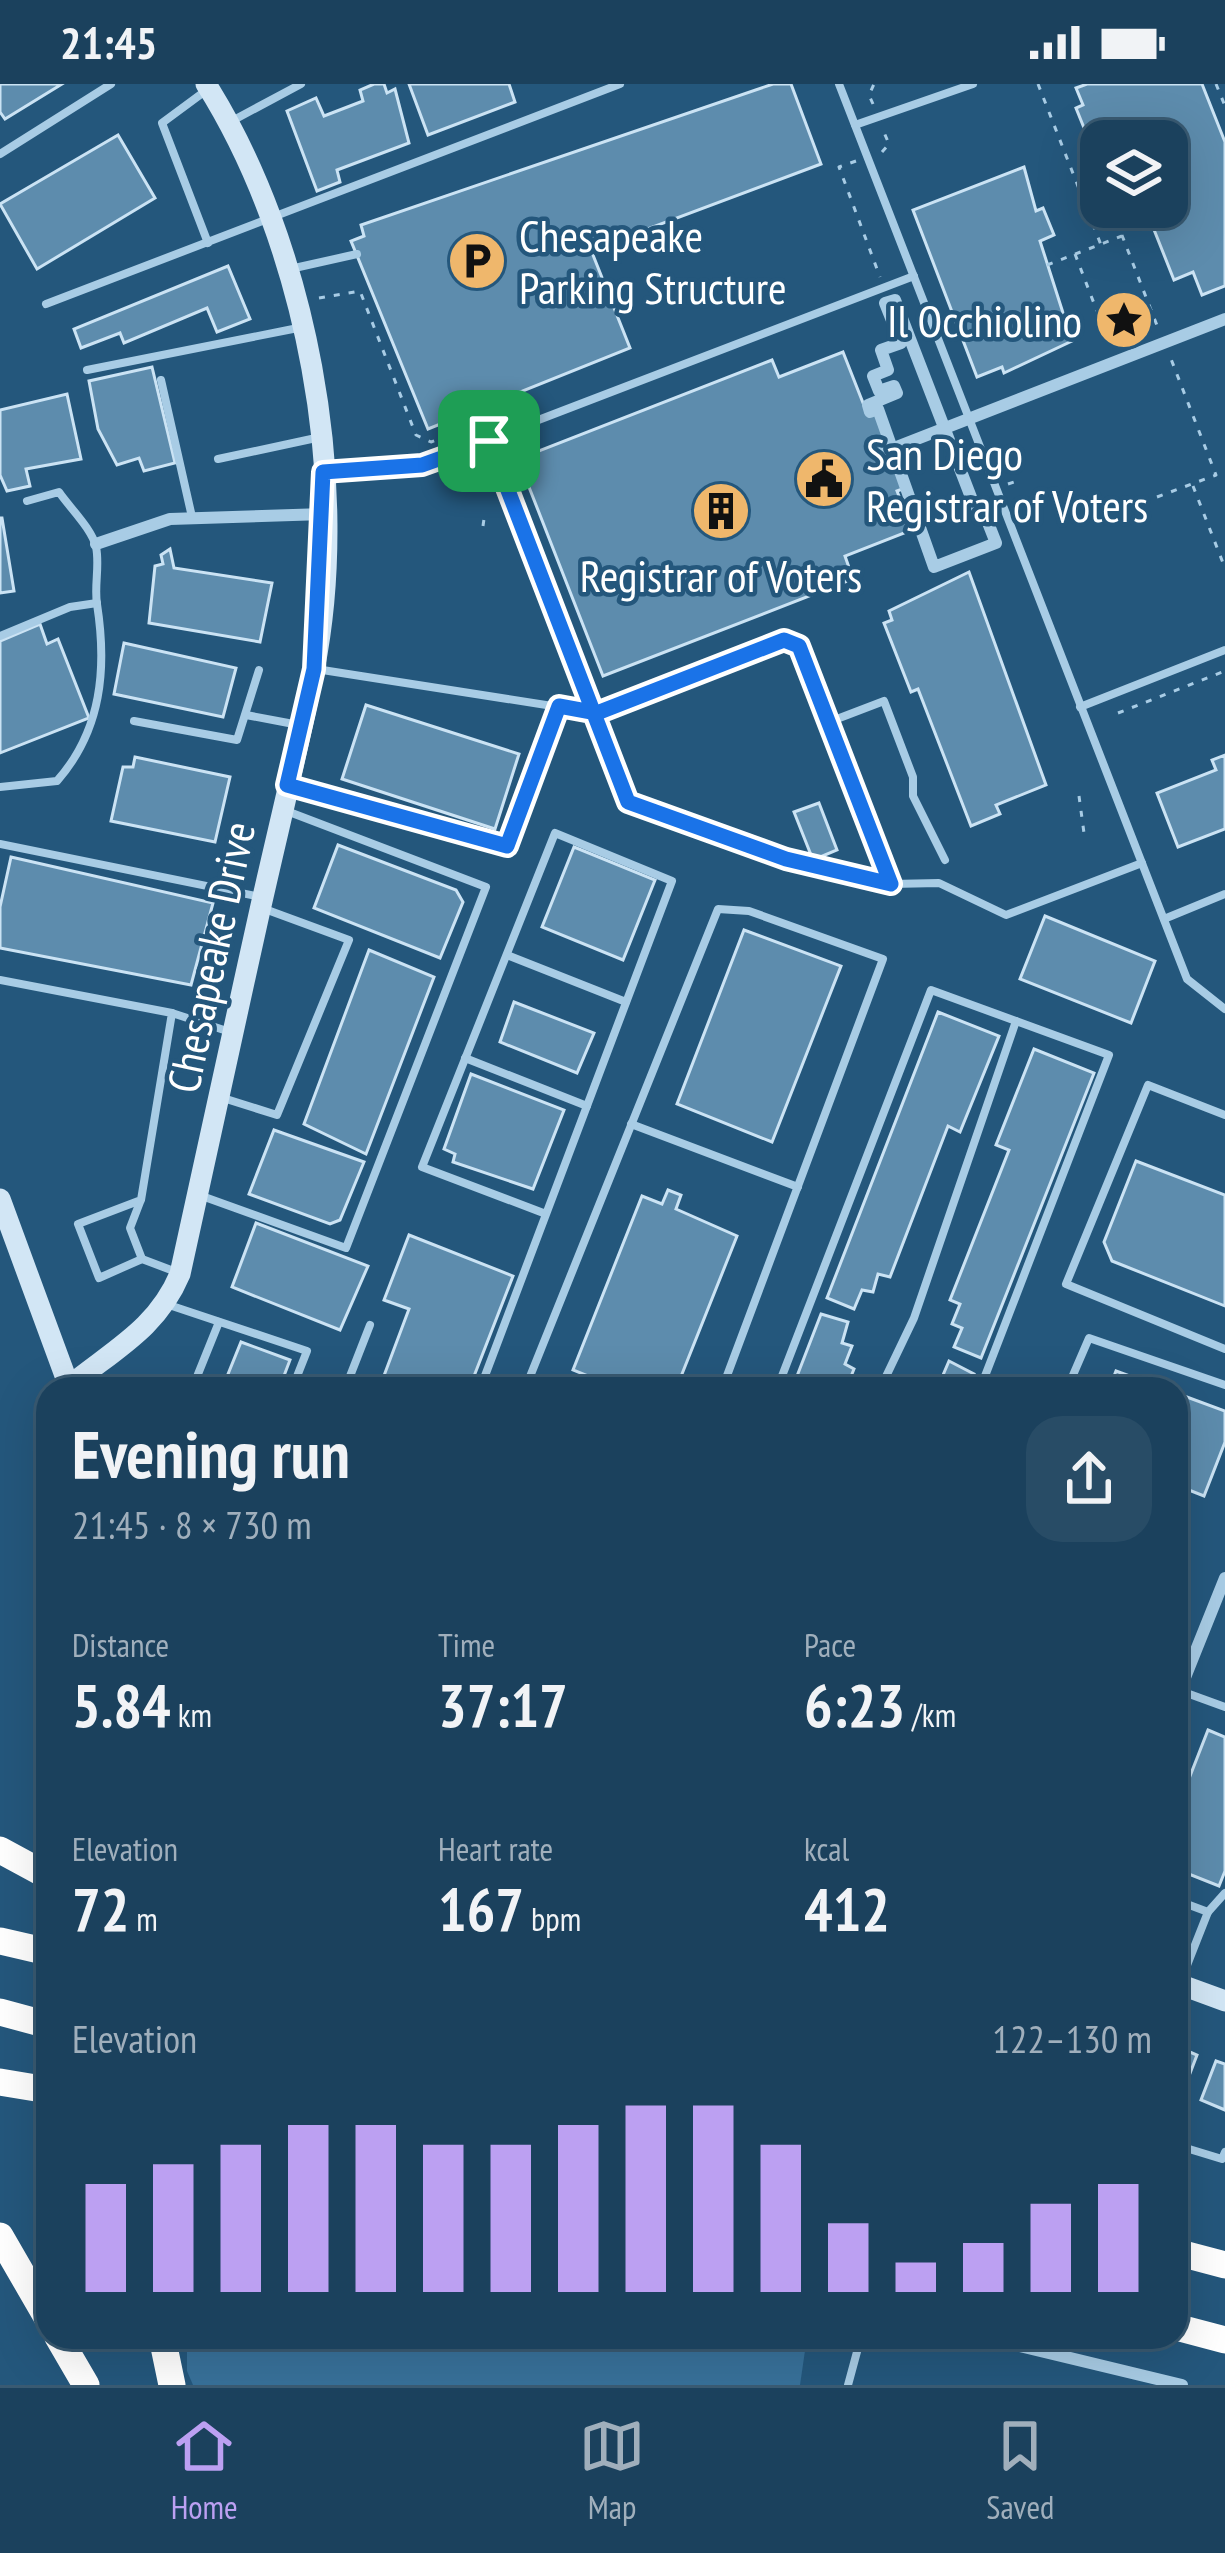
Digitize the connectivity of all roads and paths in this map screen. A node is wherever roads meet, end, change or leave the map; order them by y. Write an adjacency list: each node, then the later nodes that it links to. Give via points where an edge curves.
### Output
1 (111, 84): 12 (lane)
2 (302, 84): 10 (lane)
3 (620, 84): 14 (lane)
4 (839, 84): 11 (lane)
5 (973, 84): 11 (lane)
6 (1038, 84): 13 (path)
7 (1216, 84): 9 (path)
8 (208, 86): 10 (street, Chesapeake Drive); 17 (lane, via 162,123)
9 (1225, 106)
10 (229, 123): 14 (street, Chesapeake Drive)
11 (855, 125): 23 (lane)
12 (0, 154)
13 (1080, 190)
14 (270, 219): 17 (lane); 22 (street, Chesapeake Drive)
15 (1095, 228): 18 (path)
16 (1122, 236): 18 (path)
17 (208, 243): 25 (lane)
18 (1101, 244): 20 (path)
19 (357, 254): 22 (lane)
20 (1075, 254): 21 (path); 28 (path)
21 (1047, 265)
22 (288, 269): 27 (street, Chesapeake Drive)
23 (914, 277): 31 (lane); 35 (lane)
24 (319, 298): 33 (path, via 360,291 416,435 431,442)
25 (46, 304)
26 (1225, 319): 31 (street)
27 (304, 327): 29 (lane); 34 (street, Chesapeake Drive)
28 (1105, 332)
29 (88, 370)
30 (161, 380): 48 (lane)
31 (968, 418): 32 (street); 60 (lane)
32 (944, 427): 36 (street); 36 (street, via 996,543 934,567); 36 (street, via 895,300 885,303 901,343 881,350 888,370 873,376 879,392 894,386 897,393 868,405 878,409)
33 (460, 432)
34 (321, 437): 37 (lane); 39 (street, Chesapeake Drive)
35 (489, 441): 39 (lane, via 422,465); 61 (lane)
36 (887, 450)
37 (218, 459)
38 (1225, 471): 40 (path)
39 (323, 472): 47 (street, Chesapeake Drive)
40 (1216, 475)
41 (1019, 479): 42 (path)
42 (1006, 484)
43 (1157, 497): 52 (path, via 1192,484)
44 (1027, 500): 46 (path)
45 (27, 501): 51 (lane, via 59,492)
46 (1014, 505)
47 (324, 514): 48 (street); 56 (street, Chesapeake Drive)
48 (192, 518): 51 (street)
49 (484, 519): 50 (path)
50 (483, 526)
51 (96, 544): 53 (lane)
52 (1225, 568)
53 (97, 604): 54 (lane); 68 (lane, via 104,630 88,740 57,782)
54 (0, 636)
55 (1225, 650): 60 (lane)
56 (314, 669): 59 (lane); 66 (street, Chesapeake Drive)
57 (259, 670): 63 (lane)
58 (1225, 671): 62 (path)
59 (559, 706): 61 (lane); 67 (lane, via 507,846)
60 (1080, 707): 74 (lane)
61 (597, 713): 65 (lane, via 784,640 799,646); 75 (lane, via 628,802 786,859)
62 (1118, 713)
63 (245, 715): 64 (lane, via 237,740); 66 (lane)
64 (134, 721)
65 (829, 722): 73 (lane, via 884,701 914,777 913,796); 75 (lane)
66 (301, 725): 67 (street, Chesapeake Drive)
67 (287, 785): 70 (street, Chesapeake Drive)
68 (0, 787)
69 (1079, 796): 71 (path)
70 (282, 809): 77 (street, Chesapeake Drive); 92 (lane, via 486,887 346,1248)
71 (1084, 833)
72 (0, 844): 77 (lane)
73 (945, 860)
74 (1142, 863): 75 (lane, via 1006,915 939,883); 78 (lane)
75 (891, 884)
76 (1225, 894): 78 (lane)
77 (262, 902): 85 (street, Chesapeake Drive); 87 (lane, via 349,940 278,1115)
78 (1163, 919): 82 (lane, via 1187,979)
79 (507, 955): 81 (lane); 81 (lane, via 556,833 672,881); 86 (lane)
80 (0, 980): 83 (lane)
81 (626, 1002): 88 (lane)
82 (1225, 1009)
83 (172, 1013): 85 (lane); 94 (lane)
84 (1016, 1021): 110 (lane, via 931,989); 111 (lane, via 914,1318); 112 (lane, via 1109,1055)
85 (233, 1033): 87 (street, Chesapeake Drive)
86 (466, 1058): 88 (lane); 95 (lane, via 422,1167)
87 (219, 1096): 92 (street, Chesapeake Drive)
88 (587, 1106): 95 (lane)
89 (1225, 1115): 101 (lane, via 1148,1084 1066,1285)
90 (631, 1124): 91 (lane); 91 (lane, via 718,909 749,911 883,959); 108 (lane)
91 (798, 1187): 109 (lane)
92 (198, 1194): 97 (street, Chesapeake Drive)
93 (0, 1199): 102 (street)
94 (141, 1200): 96 (lane, via 130,1228); 96 (lane, via 77,1224 99,1277)
95 (546, 1214): 107 (lane)
96 (142, 1259): 97 (lane)
97 (180, 1274): 98 (street, Chesapeake Drive)
98 (168, 1304): 99 (lane); 103 (street, Chesapeake Drive)
99 (219, 1322): 104 (lane); 105 (lane, via 307,1351)
100 (370, 1325): 106 (lane)
101 (1225, 1349)
102 (65, 1377)
103 (84, 1377)
104 (197, 1377)
105 (297, 1377)
106 (350, 1377)
107 (485, 1377)
108 (530, 1377)
109 (727, 1377)
110 (782, 1377)
111 (886, 1377)
112 (985, 1377)
113 (1072, 1377): 114 (lane, via 1089,1338)
114 (1225, 1385)
115 (1225, 1578): 116 (street)
116 (1188, 1670)
117 (1188, 1698): 118 (lane)
118 (1225, 1707)
119 (0, 1850): 120 (highway)
120 (36, 1870)
121 (1225, 1893): 123 (lane)
122 (1188, 1904): 123 (lane)
123 (1208, 1912): 126 (lane)
124 (0, 1941): 125 (highway)
125 (36, 1949)
126 (1188, 1960)
127 (1188, 1988): 128 (street)
128 (1225, 2002)
129 (0, 2012): 130 (highway)
130 (36, 2021)
131 (0, 2082): 132 (highway)
132 (36, 2088)
133 (1188, 2149): 134 (lane, via 1222,2159)
134 (1225, 2152)
135 (0, 2236): 138 (highway)
136 (1188, 2255): 137 (highway)
137 (1225, 2265)
138 (36, 2298)
139 (1188, 2330): 140 (highway)
140 (1225, 2340)
141 (65, 2349): 145 (highway)
142 (164, 2349): 146 (highway)
143 (858, 2349): 147 (lane)
144 (1033, 2349): 148 (street)
145 (86, 2385)
146 (172, 2385)
147 (848, 2385)
148 (1182, 2385)

